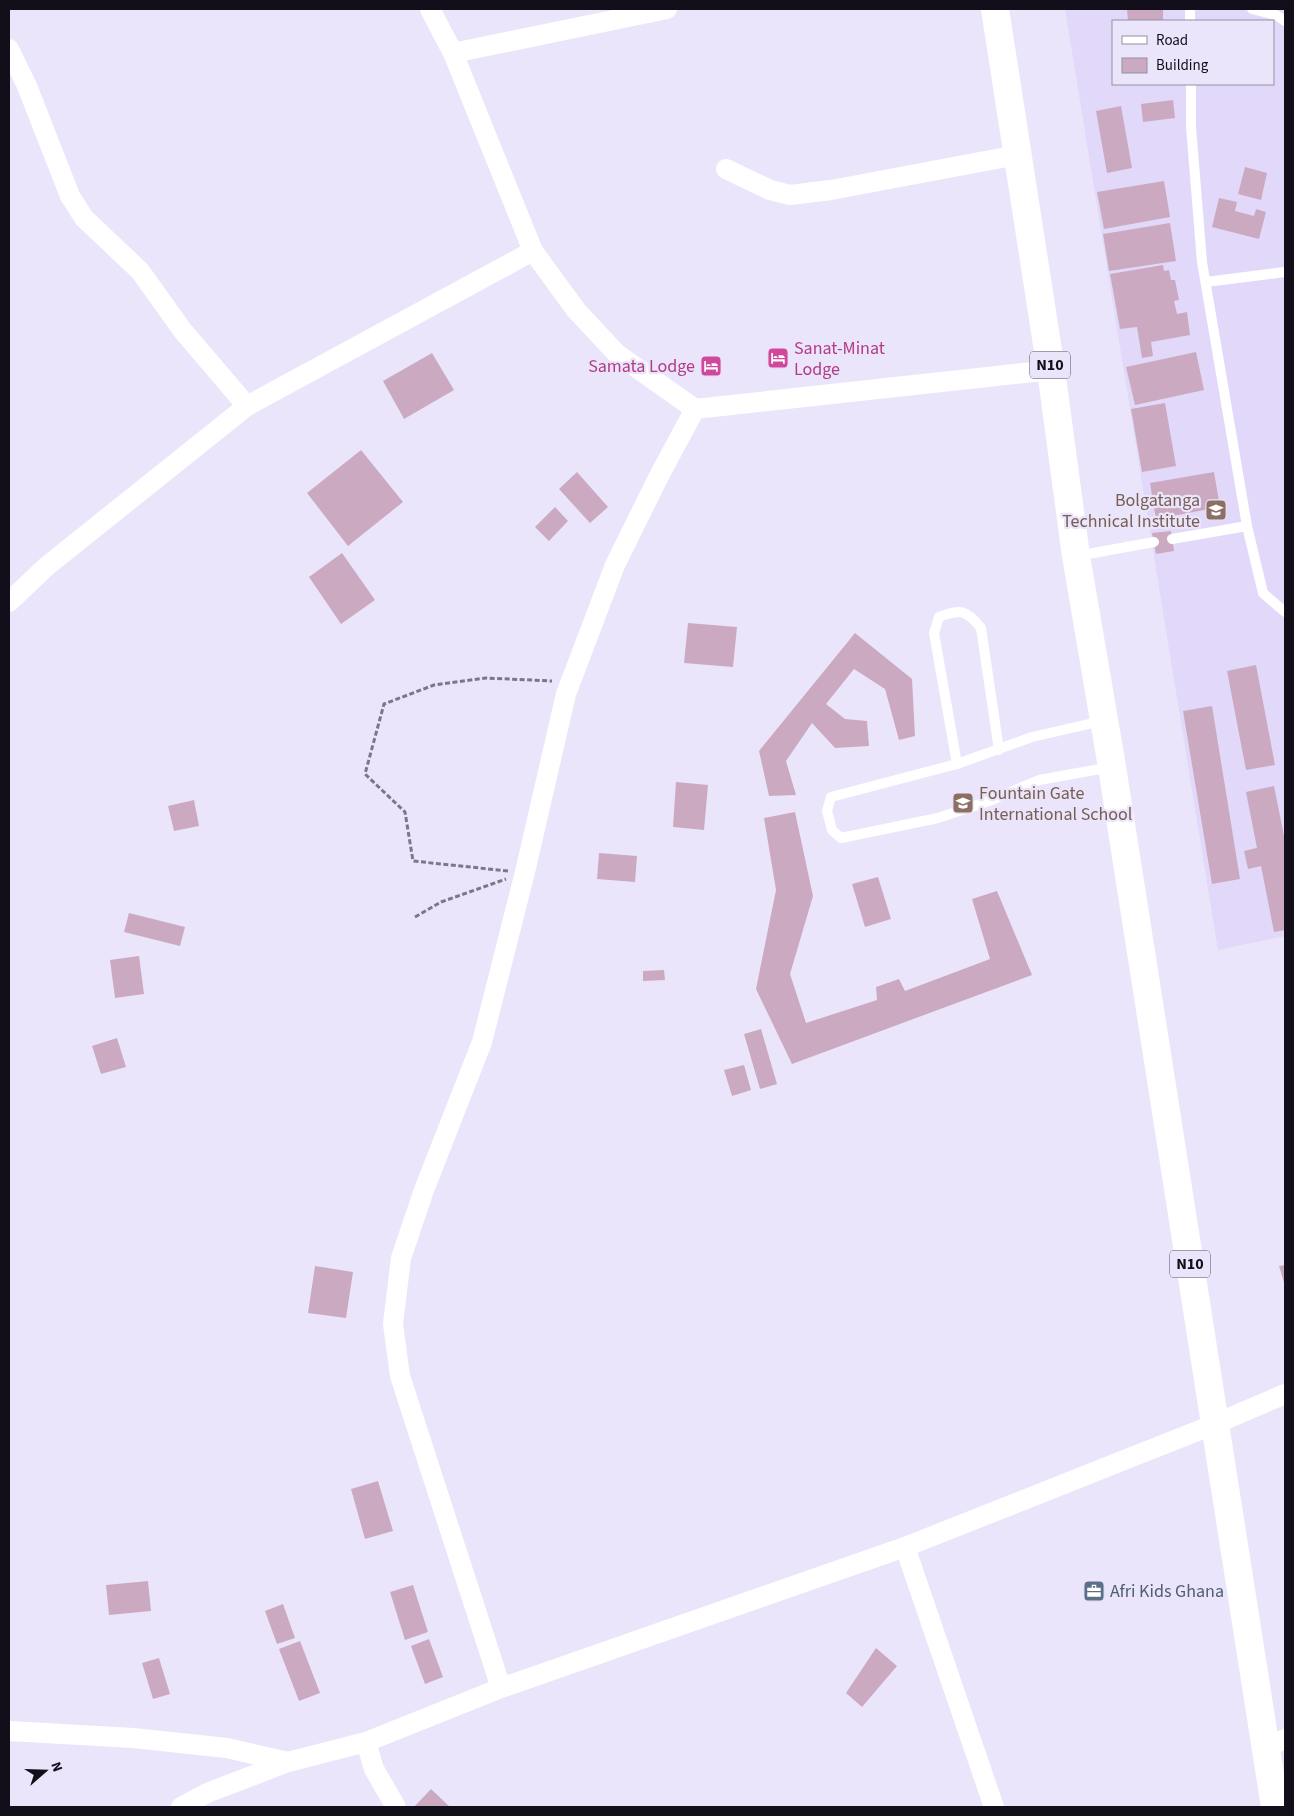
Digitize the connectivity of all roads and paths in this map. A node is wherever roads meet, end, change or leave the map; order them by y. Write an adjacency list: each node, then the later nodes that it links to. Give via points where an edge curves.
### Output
1 (430, 9): 7 (street)
2 (667, 9): 7 (street)
3 (995, 9): 9 (highway, N10)
4 (1252, 9): 5 (lane, via 1276,15)
5 (1285, 21)
6 (9, 49): 15 (street, via 70,196 84,218 140,271 183,331)
7 (453, 53): 11 (street)
8 (1191, 85): 13 (lane, via 1191,127)
9 (1018, 155): 10 (street, via 790,195 770,190); 14 (highway, N10)
10 (726, 169)
11 (533, 251): 15 (street); 16 (street, via 576,310 617,354)
12 (1285, 272): 13 (lane)
13 (1206, 282): 17 (lane)
14 (1051, 370): 16 (street); 20 (highway, N10)
15 (247, 406): 21 (street, via 47,566)
16 (694, 410): 28 (street, via 615,565 566,694)
17 (1248, 526): 18 (lane); 22 (lane, via 1263,593)
18 (1172, 539)
19 (1154, 542): 20 (lane)
20 (1076, 556): 24 (highway, N10)
21 (9, 602)
22 (1285, 612)
23 (555, 681): 28 (path, via 486,678 434,686 384,704 364,774 405,812 413,861)
24 (1104, 720): 25 (lane, via 1032,737); 27 (highway, N10)
25 (999, 750): 26 (lane); 26 (lane, via 981,628 971,616 956,611 939,617 934,633)
26 (957, 764): 27 (lane, via 831,797 827,810 832,830 841,838 938,818 1039,780)
27 (1112, 767): 31 (highway, N10)
28 (525, 872): 29 (path, via 441,902); 33 (street, via 482,1042 401,1258 393,1324 400,1376)
29 (415, 917)
30 (1285, 1394): 31 (street)
31 (1215, 1424): 32 (street); 36 (highway, N10)
32 (905, 1547): 33 (street); 40 (street)
33 (501, 1688): 35 (street)
34 (9, 1731): 37 (street, via 133,1738 227,1748)
35 (366, 1742): 37 (street); 39 (street, via 374,1769)
36 (1275, 1743): 41 (highway, N10)
37 (288, 1762): 38 (street, via 207,1793)
38 (181, 1807)
39 (396, 1807)
40 (994, 1807)
41 (1275, 1807)

